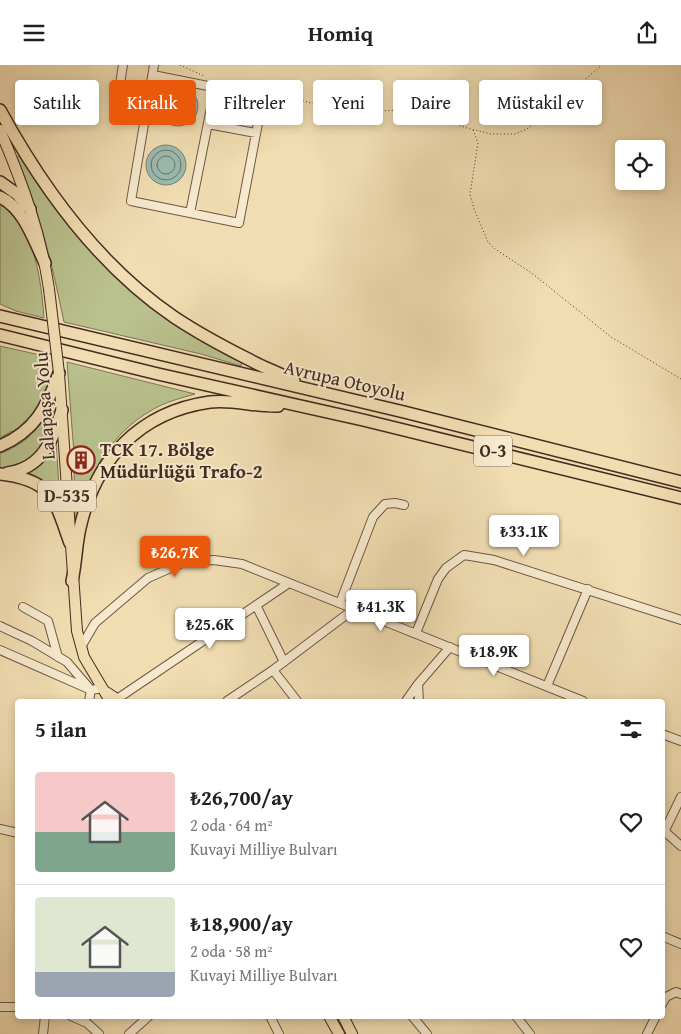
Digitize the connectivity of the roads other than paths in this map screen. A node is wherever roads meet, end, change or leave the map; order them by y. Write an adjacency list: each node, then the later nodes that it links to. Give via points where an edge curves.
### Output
1 (124, 65): 4 (street)
2 (154, 65): 3 (street)
3 (153, 75): 5 (street); 6 (street)
4 (121, 80)
5 (152, 80)
6 (206, 86)
7 (0, 110): 22 (highway, via 48,189 89,240 134,284 196,330)
8 (145, 125): 17 (street, via 131,201)
9 (208, 125): 17 (street)
10 (213, 125): 13 (street)
11 (258, 125): 13 (street)
12 (0, 130): 16 (main road, D-535)
13 (256, 133): 17 (street, via 239,223)
14 (0, 182): 16 (highway, via 18,194)
15 (0, 197): 18 (highway, via 21,215)
16 (30, 209): 18 (main road, D-535)
17 (190, 213)
18 (45, 263): 21 (main road, Lalapaşa Yolu / D-535, bridge)
19 (0, 316): 22 (highway, Avrupa Otoyolu / O-3)
20 (0, 335): 23 (highway, Avrupa Otoyolu / O-3)
21 (59, 373): 24 (main road, Lalapaşa Yolu / D-535); 25 (highway, via 42,413 24,432)
22 (306, 389): 27 (highway, Avrupa Otoyolu / O-3)
23 (304, 406): 28 (highway, Avrupa Otoyolu / O-3); 31 (highway, via 210,402 176,410 135,432 103,471 90,499 80,529)
24 (62, 410): 26 (highway, via 48,448 38,460); 30 (main road, Lalapaşa Yolu / D-535)
25 (0, 446)
26 (0, 474): 30 (highway, via 25,479 46,490 56,504)
27 (681, 482)
28 (681, 498)
29 (404, 505): 34 (street, via 385,504 373,517)
30 (70, 543): 31 (main road, Lalapaşa Yolu / D-535)
31 (72, 581): 41 (main road, D-535)
32 (289, 583): 34 (street); 35 (street); 41 (street, via 242,564 214,560 184,562 148,578 95,623)
33 (588, 589): 38 (street); 40 (street, via 494,560 464,555 446,568 438,579); 48 (street)
34 (340, 603): 37 (street)
35 (256, 605): 45 (street); 50 (street)
36 (23, 607): 44 (street, via 48,621)
37 (354, 609): 40 (street); 45 (street)
38 (681, 620)
39 (0, 626): 44 (street)
40 (416, 633): 42 (street)
41 (81, 647): 50 (main road, D-535, via 92,671)
42 (450, 647): 47 (street); 48 (street)
43 (0, 651): 49 (street)
44 (58, 657): 49 (street, via 67,662)
45 (284, 662): 46 (street)
46 (273, 670): 52 (street); 53 (street)
47 (418, 684): 54 (street); 55 (street)
48 (547, 686): 56 (street)
49 (91, 690): 50 (street); 51 (street)
50 (111, 696)
51 (89, 699)
52 (230, 699)
53 (295, 699)
54 (407, 699)
55 (419, 699)
56 (576, 699)
57 (665, 735): 58 (street)
58 (681, 741)
59 (681, 797): 60 (street)
60 (665, 828)
61 (0, 829): 63 (street)
62 (665, 831): 64 (street)
63 (15, 832)
64 (681, 846)
65 (665, 936): 66 (street)
66 (681, 944)
67 (681, 994): 68 (street, via 676,992)
68 (665, 999)
69 (0, 1007): 70 (street)
70 (15, 1007)
71 (46, 1019): 80 (street)
72 (78, 1019): 81 (street)
73 (146, 1019): 82 (street)
74 (272, 1019): 83 (street)
75 (332, 1019): 84 (main road)
76 (344, 1019): 85 (main road)
77 (414, 1019): 86 (street)
78 (518, 1019): 87 (street)
79 (654, 1019): 88 (street)
80 (43, 1034)
81 (99, 1034)
82 (130, 1034)
83 (279, 1034)
84 (339, 1034)
85 (352, 1034)
86 (427, 1034)
87 (530, 1034)
88 (646, 1034)

